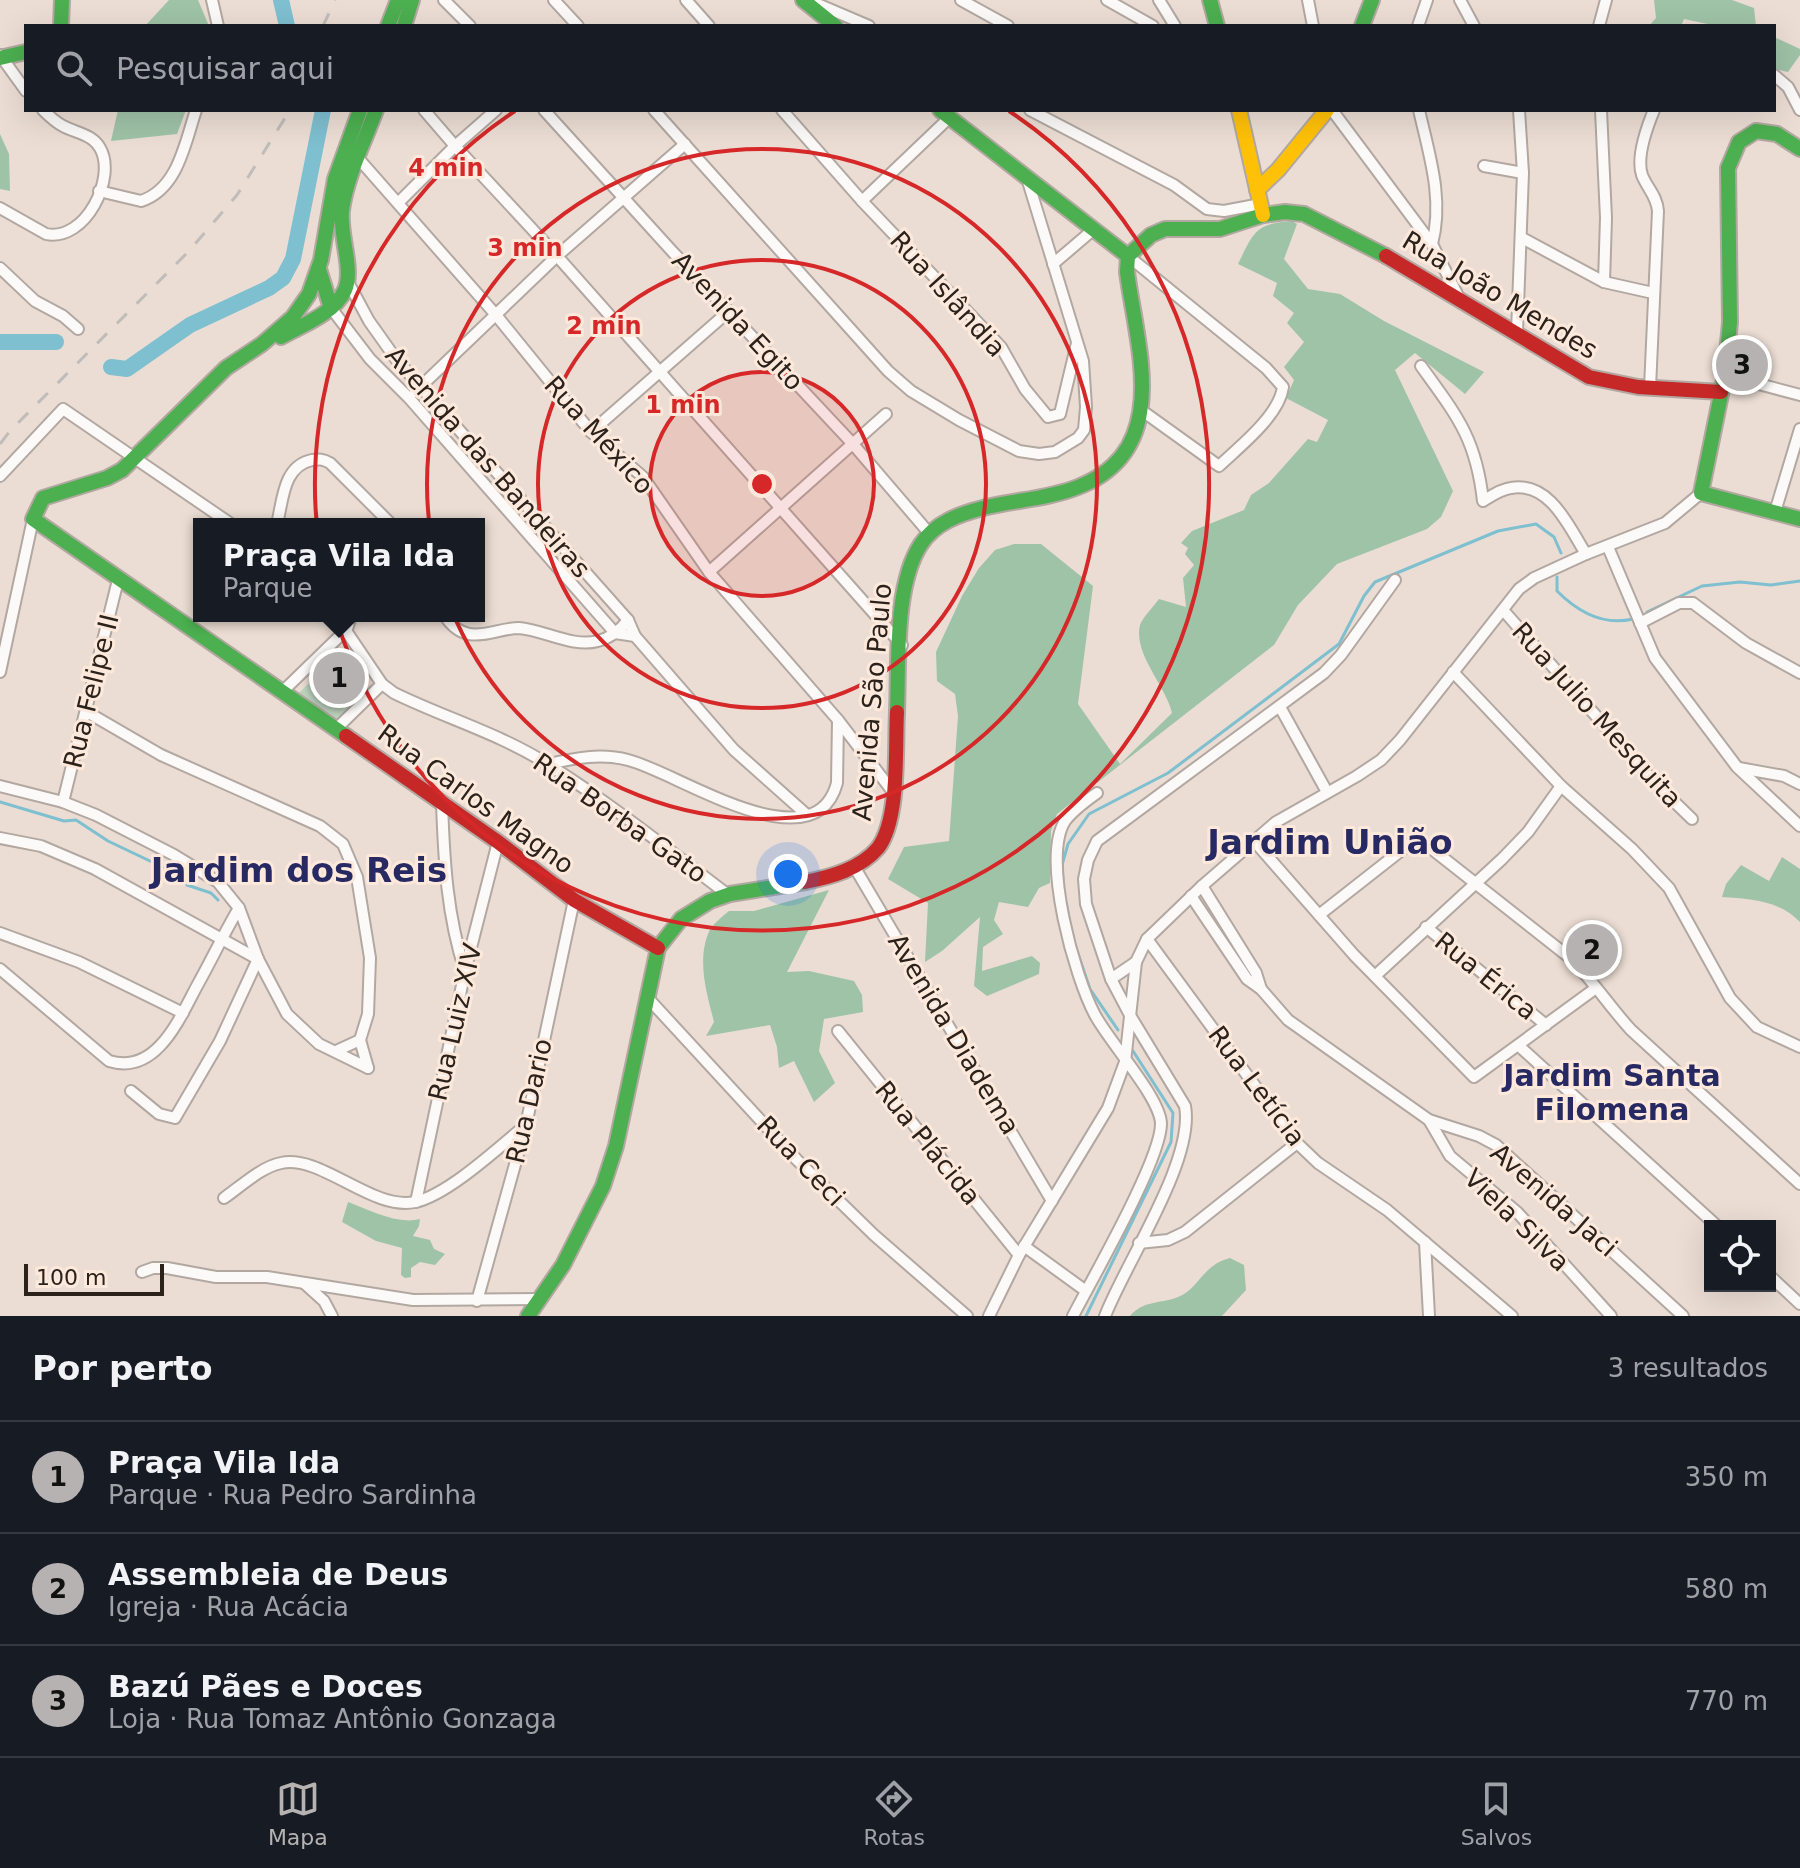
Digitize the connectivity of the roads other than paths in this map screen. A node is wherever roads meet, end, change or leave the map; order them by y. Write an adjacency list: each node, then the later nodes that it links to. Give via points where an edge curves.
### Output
1 (62, 0): 18 (main road)
2 (212, 0): 19 (street)
3 (398, 0): 20 (main road)
4 (412, 0): 21 (main road)
5 (444, 0): 22 (street)
6 (554, 0): 23 (street)
7 (686, 0): 24 (street)
8 (805, 0): 25 (main road); 26 (street)
9 (961, 0): 27 (street)
10 (1107, 0): 28 (street)
11 (1159, 0): 29 (street)
12 (1210, 0): 30 (main road)
13 (1308, 0): 31 (street)
14 (1372, 0): 32 (main road)
15 (1427, 0): 33 (street)
16 (1460, 0): 34 (street)
17 (1606, 0): 35 (street)
18 (61, 24)
19 (218, 24)
20 (389, 24)
21 (405, 24)
22 (468, 24)
23 (576, 24)
24 (707, 24)
25 (833, 24)
26 (864, 24)
27 (1004, 24)
28 (1149, 24)
29 (1174, 24)
30 (1216, 24)
31 (1313, 24)
32 (1363, 24)
33 (1419, 24)
34 (1473, 24)
35 (1600, 24)
36 (24, 52): 37 (main road)
37 (1, 57): 39 (street)
38 (1776, 77): 40 (street)
39 (24, 88)
40 (1800, 110)
41 (45, 112): 68 (street, via 99,146 104,166)
42 (195, 112): 68 (street, via 163,188 141,201)
43 (359, 112): 80 (main road, via 335,179)
44 (375, 112): 64 (main road)
45 (426, 112): 62 (street)
46 (494, 112): 62 (street)
47 (546, 112): 69 (street, Avenida Egito)
48 (656, 112): 61 (street)
49 (784, 112): 70 (street, Rua Islândia)
50 (1034, 112): 72 (street, via 1174,185 1207,209)
51 (1232, 112): 60 (street)
52 (1240, 112): 60 (main road)
53 (1328, 112): 72 (main road, via 1278,170)
54 (1332, 112): 76 (street)
55 (1419, 112): 76 (street, via 1437,196)
56 (1519, 112): 66 (street)
57 (1601, 112): 84 (street)
58 (1653, 112): 85 (street, via 1640,162 1657,202)
59 (944, 114): 67 (main road); 70 (street)
60 (1245, 132): 72 (main road)
61 (685, 144): 69 (street); 92 (street, via 888,371 911,391 1019,451 1055,452 1084,430 1086,384)
62 (455, 146): 71 (street); 77 (street)
63 (1800, 149): 96 (main road, via 1775,132 1763,131 1743,137 1731,155)
64 (358, 158): 71 (street, Rua México); 79 (main road, via 344,198)
65 (1484, 166): 66 (street)
66 (1523, 173): 75 (street)
67 (1026, 175): 74 (main road); 81 (street)
68 (99, 191): 73 (street, via 87,218 59,235 46,234)
69 (625, 197): 77 (street); 88 (street, Avenida Egito)
70 (862, 201): 92 (street, Rua Islândia, via 1001,347 1048,417 1060,414)
71 (399, 202): 89 (street, Rua México)
72 (1261, 203): 78 (main road, via 1220,229 1165,229); 86 (main road, Rua João Mendes, via 1318,219)
73 (0, 208)
74 (1094, 229): 78 (main road); 81 (street)
75 (1522, 238): 84 (street); 91 (street)
76 (1432, 244): 86 (street)
77 (557, 256): 89 (street); 95 (street)
78 (1128, 256): 102 (main road, Avenida São Paulo); 102 (street, via 1283,387 1282,398 1254,434 1219,466)
79 (344, 259): 80 (main road, via 332,250); 83 (main road)
80 (320, 260): 87 (main road); 93 (main road, via 309,294 293,317)
81 (1053, 264): 92 (street)
82 (0, 268): 90 (street, via 35,301)
83 (348, 282): 87 (main road); 97 (street, Avenida das Bandeiras, via 379,338)
84 (1604, 282): 85 (street)
85 (1653, 293): 98 (street)
86 (1460, 300): 91 (main road, Rua João Mendes)
87 (331, 308): 93 (main road); 101 (street, Avenida das Bandeiras)
88 (729, 311): 95 (street); 106 (street, Avenida Egito)
89 (496, 315): 97 (street); 105 (street, Rua México)
90 (78, 329)
91 (1517, 332): 98 (main road, Rua João Mendes, via 1589,377)
92 (1078, 341)
93 (262, 344): 107 (main road, via 226,368)
94 (1421, 366): 123 (street, via 1467,431 1483,501 1508,488 1538,491 1553,503)
95 (659, 371): 105 (street); 111 (street)
96 (1725, 375): 99 (main road); 100 (street)
97 (419, 387): 101 (street); 110 (street, Avenida das Bandeiras)
98 (1650, 388): 99 (main road, Rua João Mendes)
99 (1721, 392): 109 (main road)
100 (1800, 395)
101 (409, 398): 113 (street, Avenida das Bandeiras)
102 (1141, 410): 121 (main road, Avenida São Paulo, via 1127,453 1100,480 1066,493 953,516)
103 (886, 414): 106 (street)
104 (1800, 429): 114 (street)
105 (591, 432): 124 (street, Rua México, via 643,477)
106 (852, 443): 111 (street); 121 (street, Avenida Egito)
107 (135, 460): 108 (street, via 61,409); 115 (street); 119 (main road, via 107,478 47,496)
108 (0, 476)
109 (1701, 493): 114 (main road); 122 (street, via 1665,523)
110 (521, 500): 113 (street); 128 (street, Avenida das Bandeiras)
111 (780, 507): 124 (street); 136 (street)
112 (374, 509): 116 (street, via 330,463 317,459 292,470); 117 (street); 118 (street)
113 (507, 510): 134 (street, Avenida das Bandeiras)
114 (1775, 512): 120 (main road)
115 (222, 518)
116 (279, 518)
117 (372, 518)
118 (384, 518)
119 (33, 519): 125 (main road, Rua Carlos Magno); 137 (street)
120 (1800, 519)
121 (929, 533): 136 (main road, Avenida São Paulo, via 910,565 903,590)
122 (1608, 547): 123 (street); 132 (street)
123 (1586, 554): 127 (street, via 1534,578)
124 (709, 572): 144 (street, Rua México)
125 (118, 580): 141 (main road, Rua Carlos Magno); 143 (street, Rua Felipe II)
126 (1395, 580): 142 (street, via 1341,655)
127 (1503, 610): 138 (street); 157 (street, Rua Julio Mesquita)
128 (628, 620): 134 (street); 135 (street, Avenida das Bandeiras)
129 (341, 622): 133 (street)
130 (349, 622): 133 (street)
131 (449, 622): 134 (street, via 474,635 514,628 584,643)
132 (1640, 623): 139 (street, via 1679,603 1693,603 1746,643); 147 (street, via 1655,658)
133 (347, 629): 140 (street); 141 (street)
134 (615, 633): 135 (street)
135 (635, 636): 156 (street, Avenida das Bandeiras, via 734,750)
136 (902, 645): 151 (main road, Avenida São Paulo)
137 (0, 672)
138 (1453, 672): 150 (street); 152 (street, via 1381,760)
139 (1800, 673)
140 (382, 684): 145 (street); 146 (street, Rua Borba Gato)
141 (283, 691): 145 (main road, Rua Carlos Magno)
142 (1280, 707): 152 (street); 182 (street, via 1097,841 1084,879 1086,904)
143 (87, 712): 154 (street, Rua Felipe II); 190 (street, via 161,755 320,826 343,844 357,877 370,958 368,1014)
144 (838, 720): 151 (street, Rua México); 156 (street, via 836,787)
145 (336, 729): 155 (main road, Rua Carlos Magno)
146 (549, 764): 156 (street, via 604,756 627,759 744,809 778,818); 165 (street, Rua Borba Gato)
147 (1737, 767): 148 (street); 158 (street)
148 (1800, 784)
149 (0, 786): 154 (street)
150 (1561, 786): 163 (street, via 1528,832); 192 (street, via 1669,888 1730,998 1757,1027)
151 (893, 792): 162 (main road, Avenida São Paulo, via 879,845)
152 (1327, 792): 161 (street, via 1276,822)
153 (1097, 793): 194 (street, via 1065,822 1057,868 1067,938 1080,980)
154 (63, 802): 168 (street, via 174,855 218,882)
155 (442, 803): 160 (main road, Rua Carlos Magno); 180 (street, via 449,907)
156 (807, 815)
157 (1692, 819)
158 (1800, 826)
159 (0, 838): 170 (street, via 41,846 95,869)
160 (498, 842): 167 (main road, Rua Carlos Magno); 180 (street, Rua Luiz XIV)
161 (1255, 842): 164 (street); 169 (street)
162 (855, 868): 165 (main road); 201 (street, Avenida Diadema)
163 (1475, 884): 169 (street, via 1423,842 1412,842); 171 (street); 183 (street, via 1569,957)
164 (1202, 886): 166 (street); 184 (street, Avenida Jaci)
165 (727, 894): 175 (main road, via 687,913)
166 (1191, 896): 174 (street); 184 (street, Avenida Jaci, via 1247,979)
167 (574, 900): 175 (main road, Rua Carlos Magno); 197 (street, Rua Dario)
168 (239, 908): 173 (street); 177 (street)
169 (1319, 915): 181 (street)
170 (199, 925): 173 (street); 176 (street)
171 (1426, 927): 181 (street); 188 (street, Rua Érica)
172 (0, 933): 186 (street, via 79,962)
173 (222, 937): 176 (street); 177 (street)
174 (1147, 939): 178 (street); 198 (street, Rua Letícia)
175 (658, 948): 185 (main road)
176 (212, 959): 186 (street)
177 (258, 959): 193 (street, via 287,1014 319,1044); 195 (street, via 220,1041 175,1118 159,1114)
178 (1136, 962): 182 (street); 187 (street)
179 (0, 969): 186 (street, via 109,1061 122,1065 149,1055)
180 (465, 971): 202 (street, Rua Luiz XIV)
181 (1375, 976): 191 (street, via 1475,1077)
182 (1111, 979): 187 (street)
183 (1596, 988): 188 (street); 199 (street, via 1631,1030)
184 (1261, 989): 196 (street, Avenida Jaci, via 1288,1020)
185 (646, 996): 211 (main road, via 603,1186); 216 (street, Rua Ceci, via 797,1160)
186 (183, 1013)
187 (1131, 1017): 194 (street); 205 (street, via 1187,1117 1175,1169)
188 (1546, 1025): 191 (street)
189 (838, 1031): 206 (street, Rua Plácida)
190 (360, 1040): 193 (street); 193 (street, via 368,1068)
191 (1519, 1046): 203 (street)
192 (1800, 1047)
193 (336, 1051)
194 (1125, 1062): 201 (street, via 1108,1108); 210 (street, via 1158,1110 1159,1134 1145,1175)
195 (131, 1091)
196 (1429, 1120): 222 (street, Viela Silva, via 1450,1156 1517,1212); 223 (street, Avenida Jaci, via 1496,1145)
197 (526, 1125): 202 (street, via 452,1184); 212 (street, Rua Dario)
198 (1297, 1143): 204 (street, Rua Letícia); 205 (street, via 1185,1232)
199 (1800, 1184)
200 (224, 1198): 202 (street, via 274,1166 294,1162 391,1201)
201 (1052, 1201): 206 (street)
202 (416, 1202)
203 (1710, 1220)
204 (1425, 1242): 220 (street); 221 (street, Rua Letícia)
205 (1139, 1243): 219 (street)
206 (1021, 1251): 210 (street, Rua Plácida); 217 (street)
207 (142, 1272): 208 (street, via 167,1268 216,1277)
208 (303, 1281): 212 (street, via 413,1300); 214 (street)
209 (1776, 1282): 213 (street)
210 (1086, 1291): 218 (street)
211 (541, 1299): 212 (street); 215 (main road)
212 (477, 1301)
213 (1800, 1304)
214 (332, 1316)
215 (528, 1316)
216 (967, 1316)
217 (989, 1316)
218 (1073, 1316)
219 (1105, 1316)
220 (1429, 1316)
221 (1512, 1316)
222 (1611, 1316)
223 (1683, 1316)

